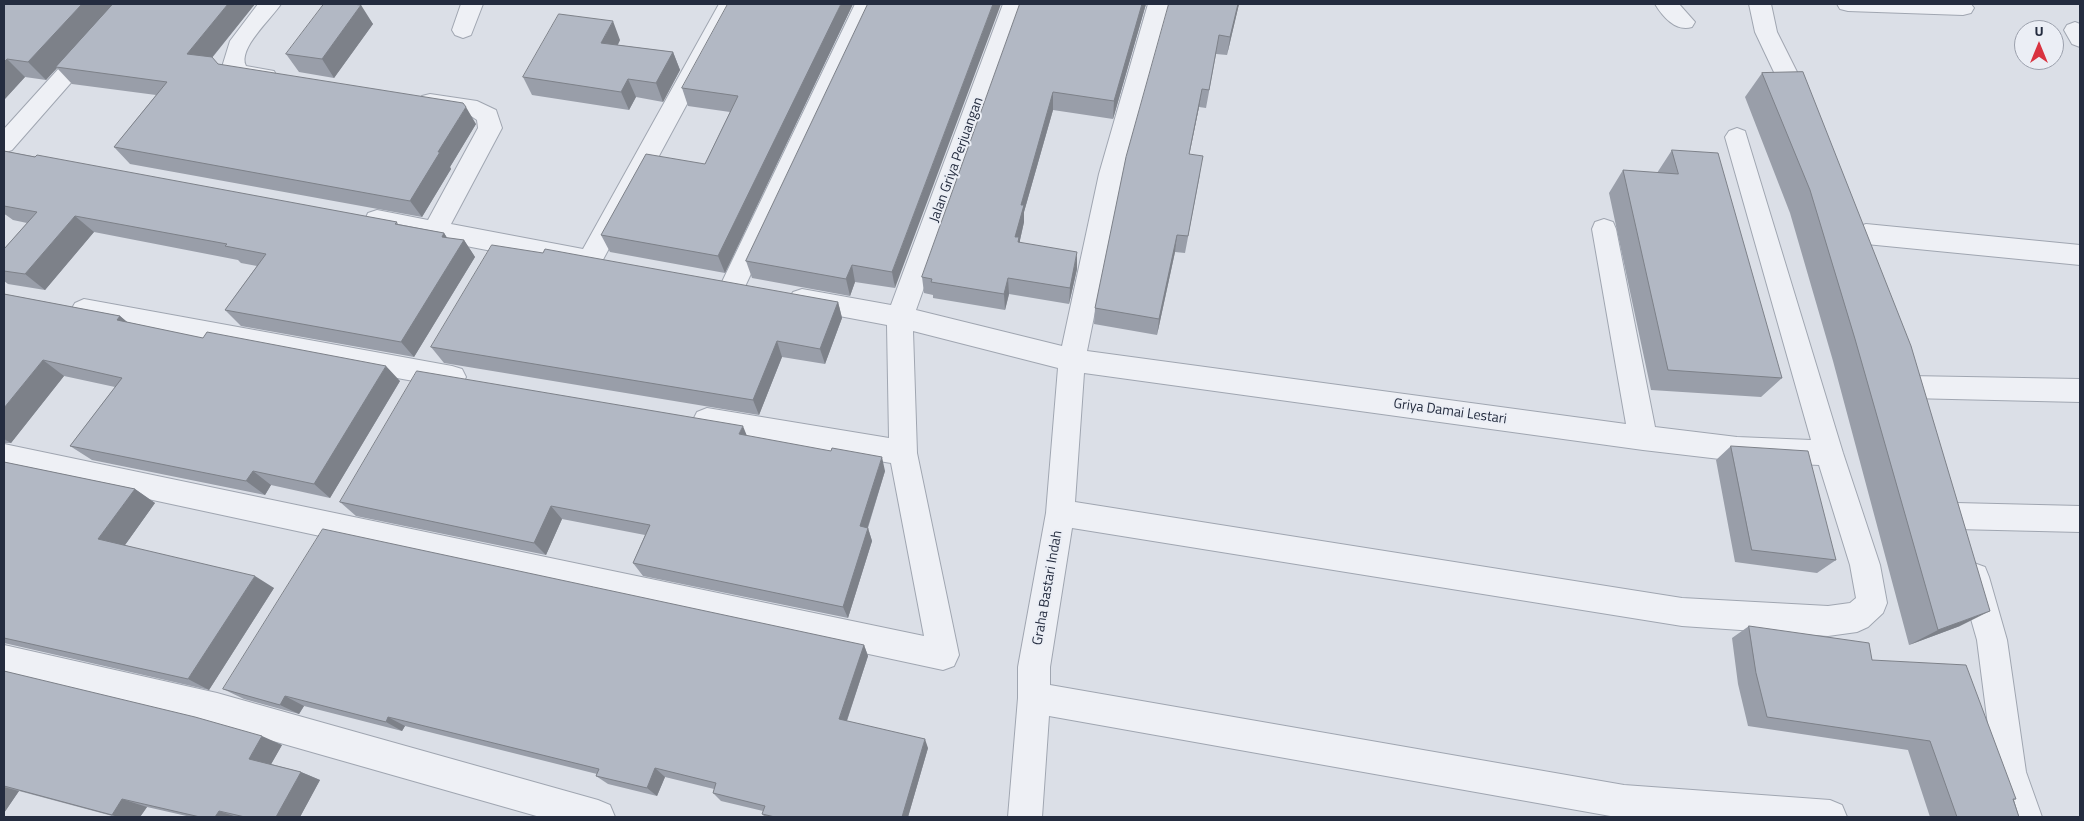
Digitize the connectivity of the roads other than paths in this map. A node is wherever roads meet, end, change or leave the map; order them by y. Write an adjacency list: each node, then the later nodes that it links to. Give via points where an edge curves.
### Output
1 (129, 4): 18 (street)
2 (270, 4): 14 (street, via 236,47 233,67 240,73)
3 (472, 4): 13 (street)
4 (730, 4): 24 (street)
5 (866, 4): 28 (street)
6 (1014, 4): 31 (street, Jalan Griya Perjuangan)
7 (1159, 4): 33 (street, Graha Bastari Indah, via 1111,174)
8 (1666, 4): 12 (street)
9 (1760, 4): 16 (street, via 1766,32)
10 (1848, 4): 11 (street)
11 (1963, 8)
12 (1684, 22)
13 (463, 30)
14 (290, 81)
15 (408, 98): 21 (street, via 477,109 488,116 490,128)
16 (1814, 128)
17 (1737, 136): 42 (street)
18 (10, 150)
19 (357, 217): 21 (street)
20 (1604, 229): 40 (street)
21 (435, 231): 22 (street)
22 (498, 243): 24 (street); 27 (street)
23 (2080, 255): 25 (street, via 1861,225)
24 (590, 260): 26 (street)
25 (1874, 262)
26 (619, 265)
27 (483, 269)
28 (734, 286)
29 (782, 295): 31 (street, Griya Damai Lestari)
30 (62, 306): 34 (street)
31 (900, 317): 33 (street, Griya Damai Lestari); 41 (street)
32 (438, 346): 34 (street)
33 (1072, 360): 40 (street, Griya Damai Lestari); 45 (street, Graha Bastari Indah)
34 (423, 372): 35 (street); 37 (street)
35 (472, 380)
36 (2080, 391): 38 (street, via 1907,377)
37 (408, 398)
38 (1919, 413)
39 (688, 417): 41 (street)
40 (1643, 438): 42 (street, Griya Damai Lestari, via 1736,449)
41 (903, 453): 47 (street, via 943,655)
42 (1829, 453): 45 (street, via 1865,565 1872,603 1857,617 1828,621 1682,612)
43 (4, 456): 47 (street)
44 (347, 499): 47 (street)
45 (1060, 513): 50 (street, Graha Bastari Indah, via 1034,666)
46 (2080, 519): 54 (street, via 1959,526 1992,640 2010,772)
47 (332, 524): 48 (street)
48 (316, 550)
49 (4, 660): 51 (street, via 225,696)
50 (1034, 698): 52 (street, Graha Bastari Indah); 53 (street, via 1624,802)
51 (598, 817)
52 (1025, 817)
53 (1830, 817)
54 (2025, 817)

